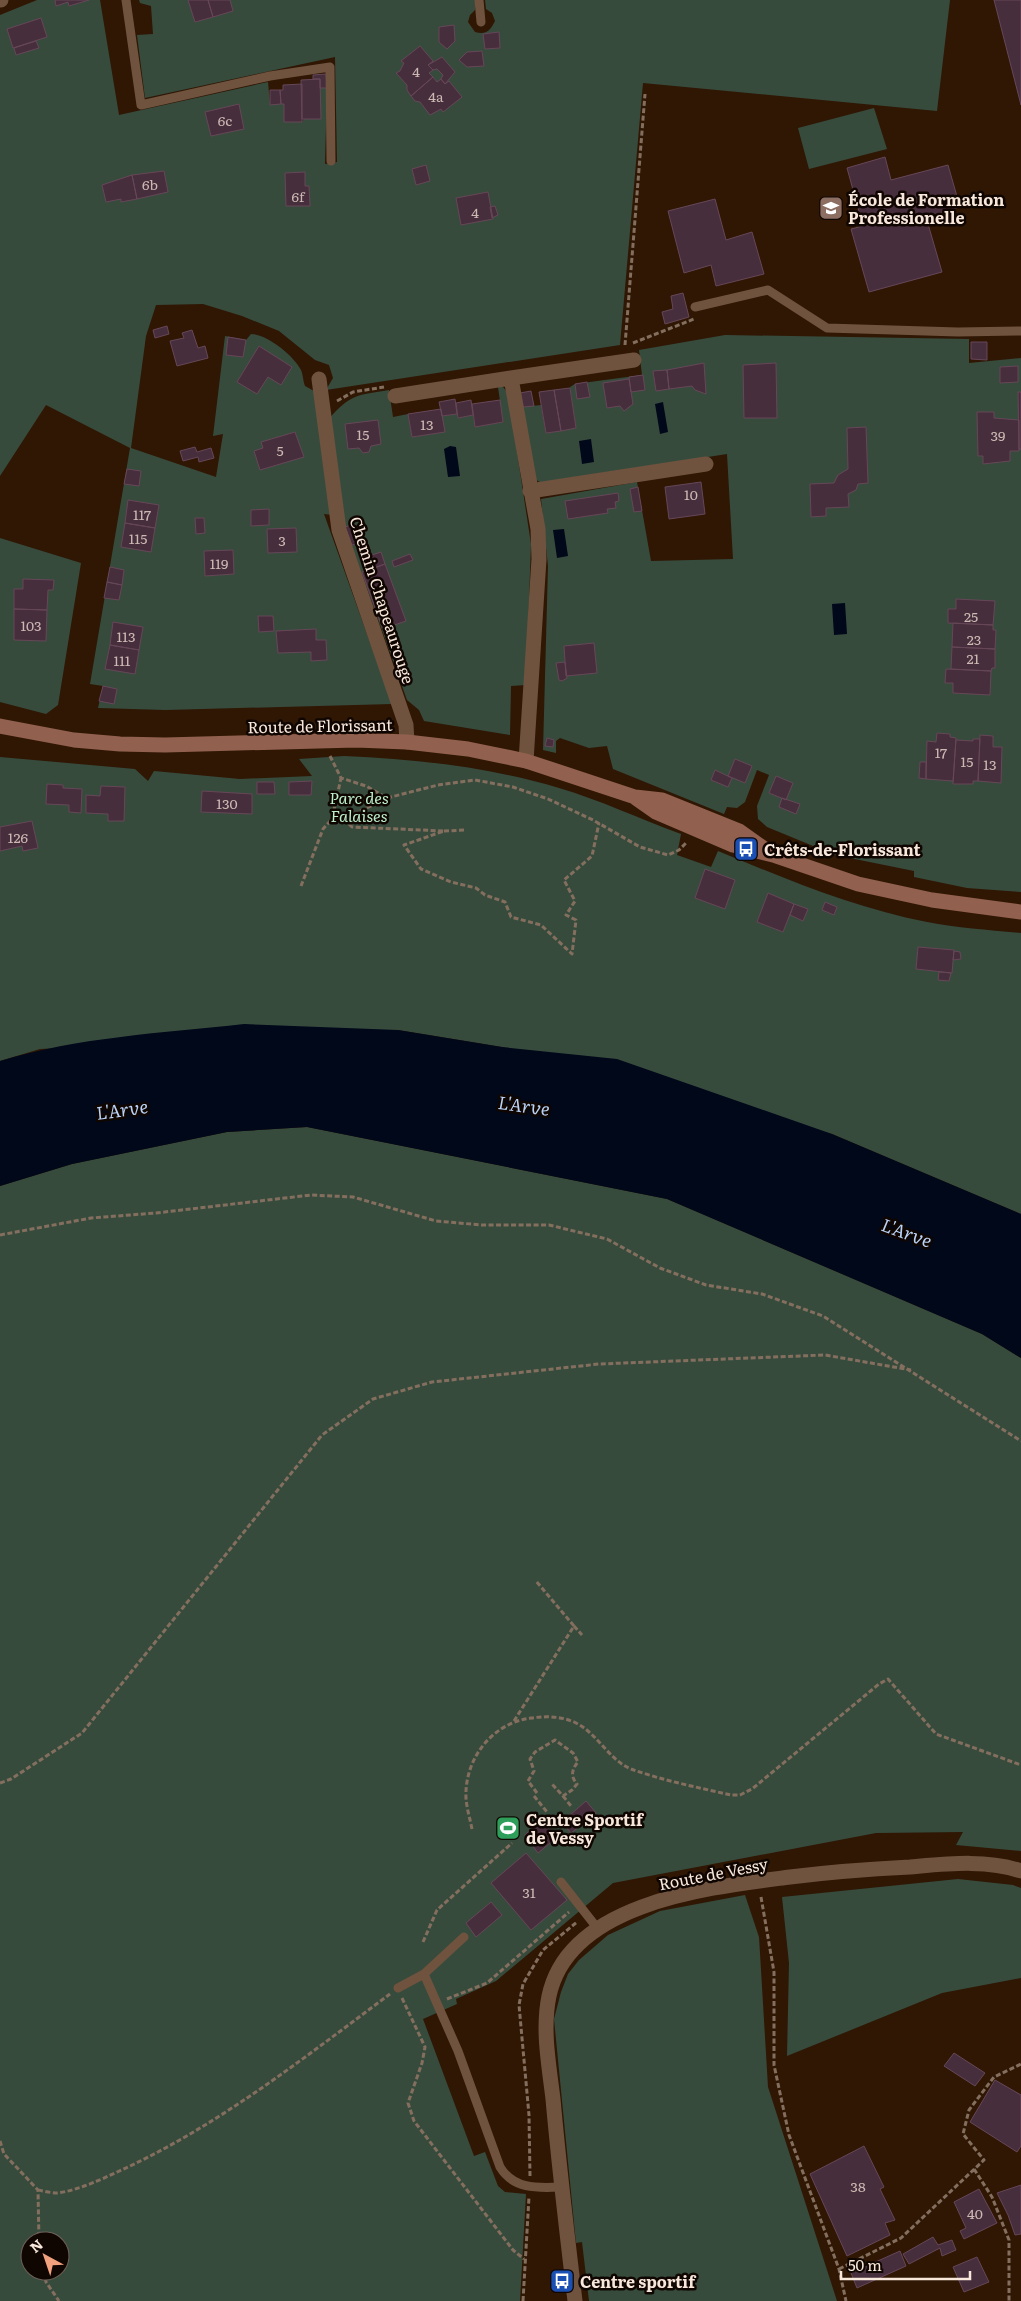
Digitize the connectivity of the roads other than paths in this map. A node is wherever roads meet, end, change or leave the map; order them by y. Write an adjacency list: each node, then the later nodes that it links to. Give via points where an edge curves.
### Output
1 (126, 0): 4 (lane, via 141,105 270,76 330,67)
2 (480, 0): 3 (lane)
3 (480, 22)
4 (331, 162)
5 (695, 307): 6 (lane, via 768,290 827,328)
6 (1021, 331)
7 (634, 360): 8 (street)
8 (511, 378): 10 (street); 12 (street)
9 (319, 379): 14 (street, Chemin Chapeaurouge, via 339,530 406,725)
10 (395, 396)
11 (706, 464): 12 (street)
12 (530, 491): 15 (street, via 538,529 539,559)
13 (0, 726): 14 (main road, Route de Florissant, via 74,740 120,744 329,740)
14 (406, 742): 15 (main road, Route de Florissant, via 468,749)
15 (526, 761): 16 (main road, Route de Florissant, via 635,797 662,800 739,831 774,855 867,886 932,900)
16 (1021, 912)
17 (1021, 1871): 19 (street, Route de Vessy, via 986,1865 945,1864 758,1881 672,1897 646,1905)
18 (561, 1882): 19 (lane)
19 (598, 1929): 23 (street, Route de Vessy, via 566,1961 555,1979 546,2014)
20 (464, 1937): 21 (lane)
21 (424, 1974): 22 (lane); 23 (lane, via 438,2002 500,2167 514,2182)
22 (398, 1988)
23 (562, 2187): 24 (street, Route de Vessy)
24 (575, 2301)

